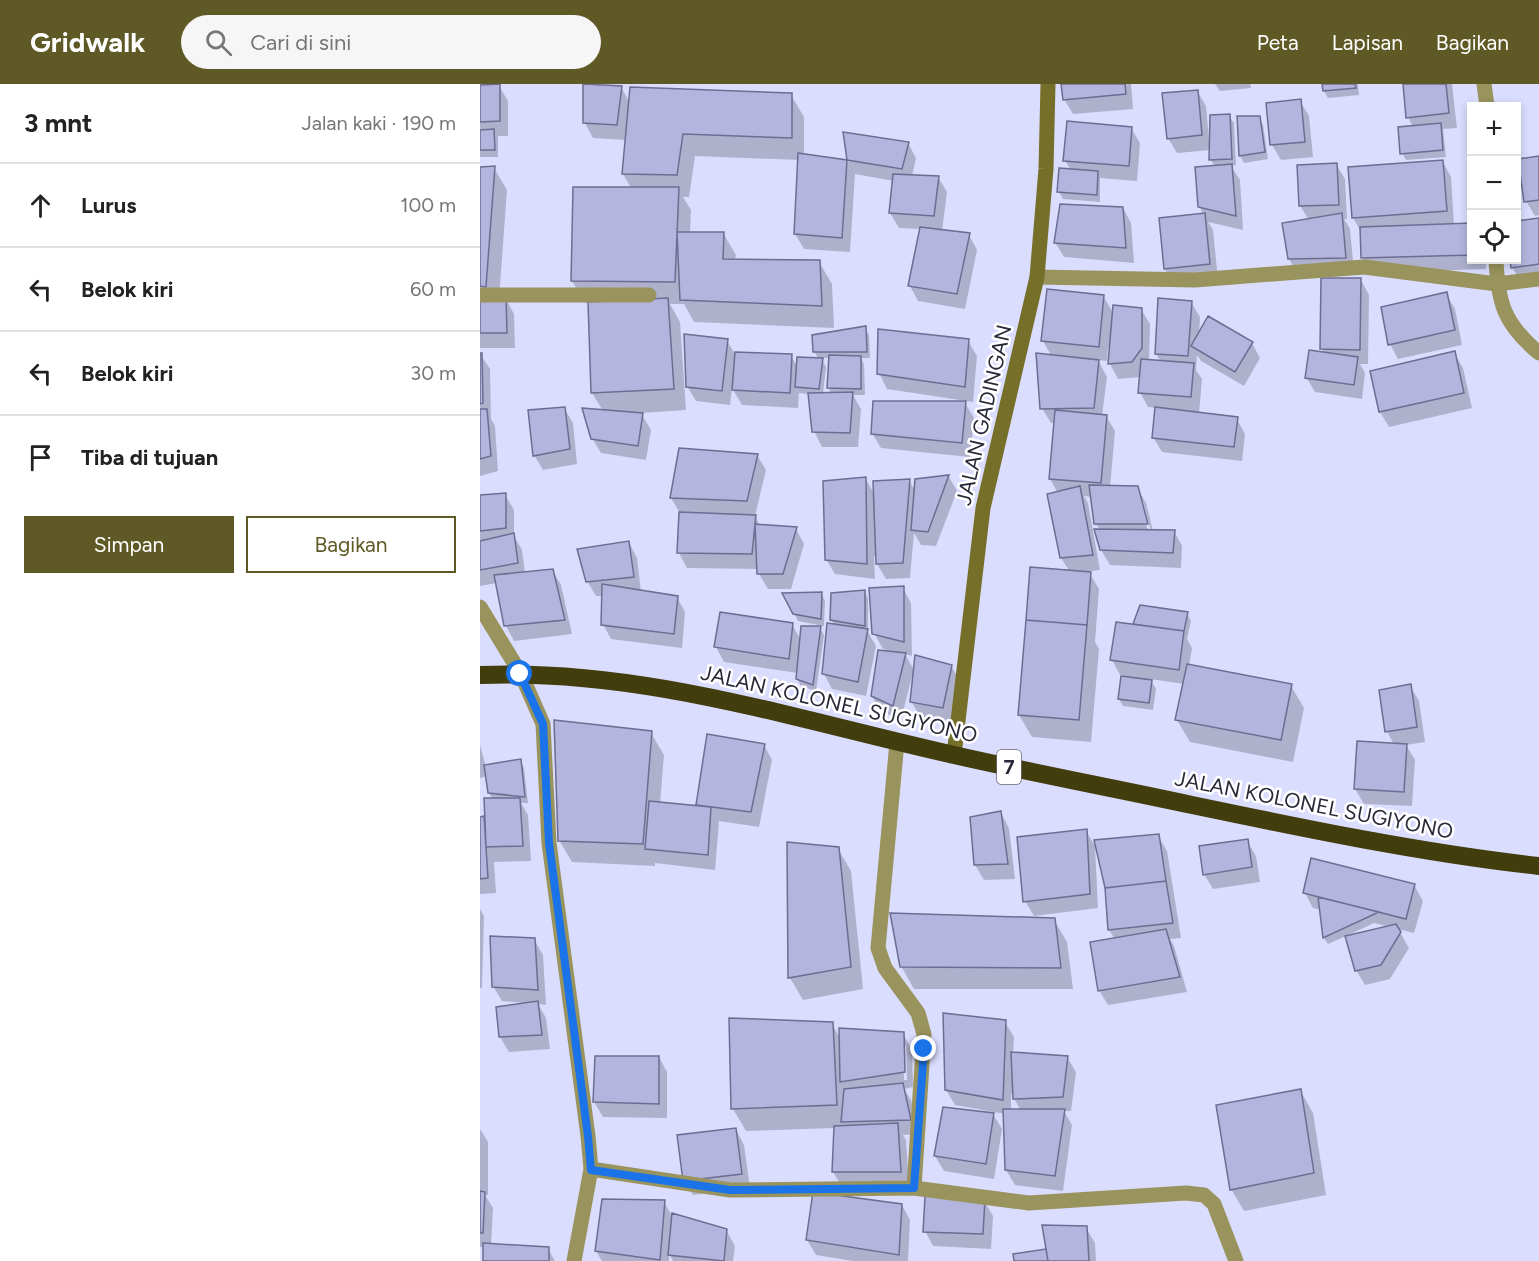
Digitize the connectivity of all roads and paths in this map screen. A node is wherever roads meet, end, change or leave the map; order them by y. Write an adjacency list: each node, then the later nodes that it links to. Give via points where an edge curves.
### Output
1 (1048, 84): 5 (street, JALAN GADINGAN)
2 (1484, 84): 3 (street)
3 (1486, 102)
4 (1496, 264): 7 (street)
5 (1037, 277): 7 (street, via 1195,280 1364,267); 15 (street, JALAN GADINGAN, via 983,508)
6 (1539, 279): 7 (street)
7 (1497, 284): 10 (street, via 1506,315 1521,338)
8 (480, 295): 9 (street)
9 (649, 295)
10 (1539, 352)
11 (480, 607): 12 (street)
12 (520, 674): 13 (highway, JALAN KOLONEL SUGIYONO / 7); 14 (highway, JALAN KOLONEL SUGIYONO / 7, via 623,681 690,692); 17 (street, via 543,724 549,843)
13 (480, 675)
14 (897, 741): 15 (highway, JALAN KOLONEL SUGIYONO / 7); 18 (street, via 878,948 885,968 918,1013 924,1034)
15 (954, 755): 16 (highway, JALAN KOLONEL SUGIYONO / 7, via 1301,827)
16 (1539, 866)
17 (591, 1170): 18 (street, via 730,1190); 19 (street)
18 (914, 1188): 20 (street, via 1029,1203 1203,1195 1214,1204)
19 (574, 1261)
20 (1236, 1261)

